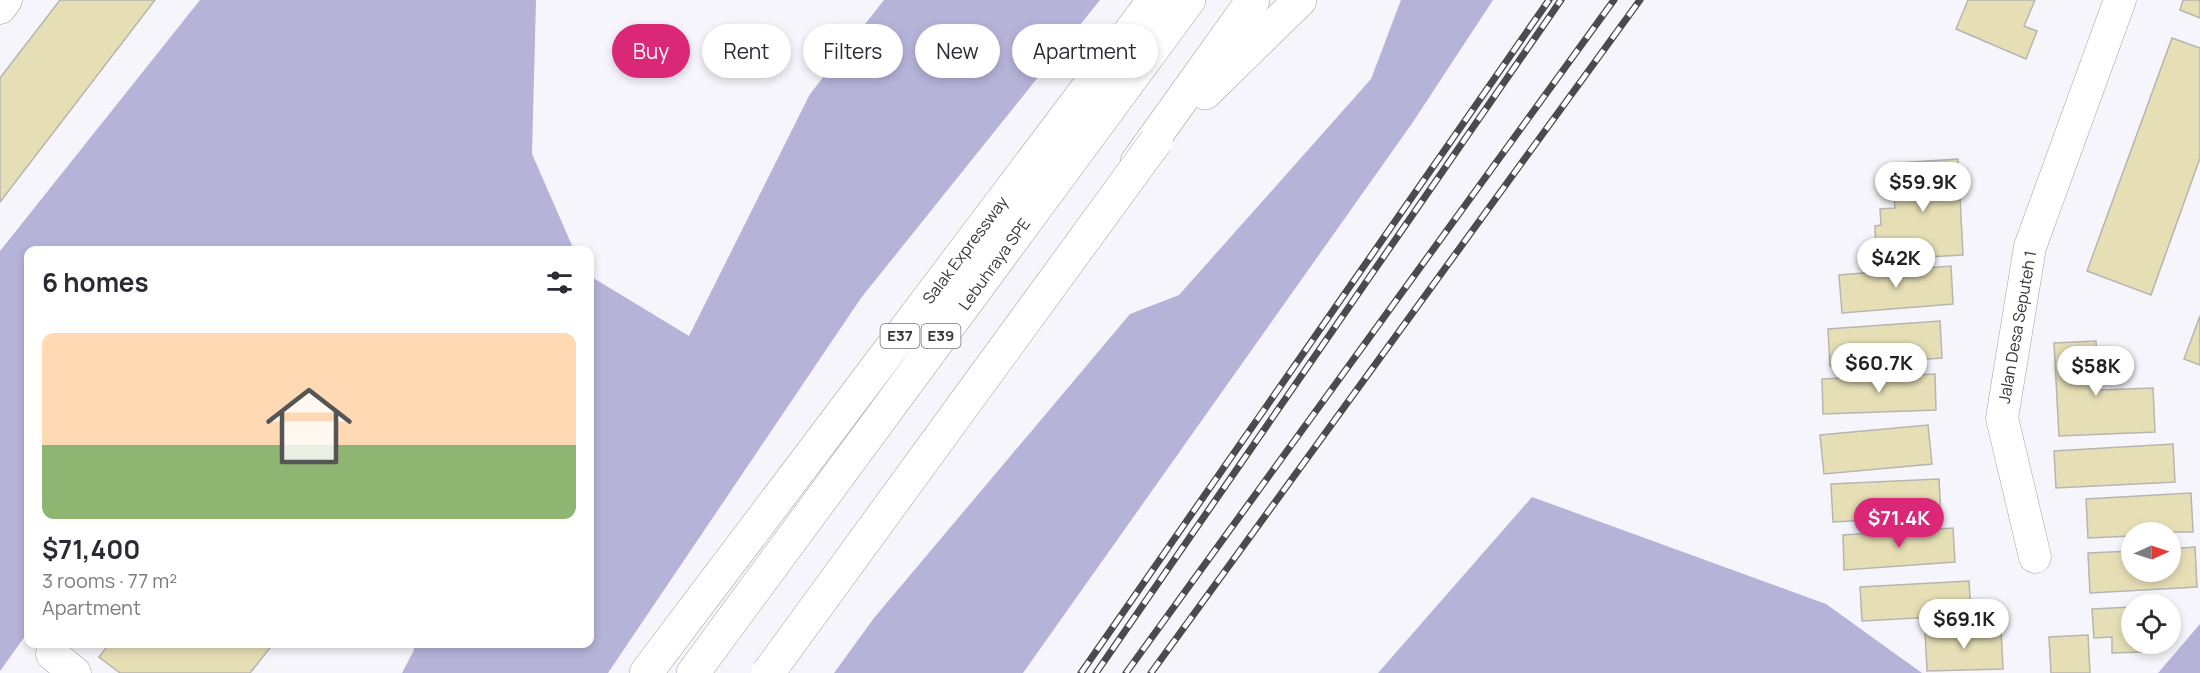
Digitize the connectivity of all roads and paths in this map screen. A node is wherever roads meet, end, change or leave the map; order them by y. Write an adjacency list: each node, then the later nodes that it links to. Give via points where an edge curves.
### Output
1 (6, 0): 8 (street)
2 (1154, 0): 11 (highway, Salak Expressway / E37)
3 (1189, 0): 12 (highway, Lebuhraya SPE / E39)
4 (1252, 0): 13 (highway)
5 (1259, 0): 9 (highway)
6 (1300, 0): 9 (highway)
7 (2121, 0): 10 (street, Jalan Desa Seputeh 1, via 2030,247 2002,418)
8 (0, 8)
9 (1156, 141): 13 (highway, bridge)
10 (2035, 557)
11 (646, 673)
12 (693, 673)
13 (770, 673)

